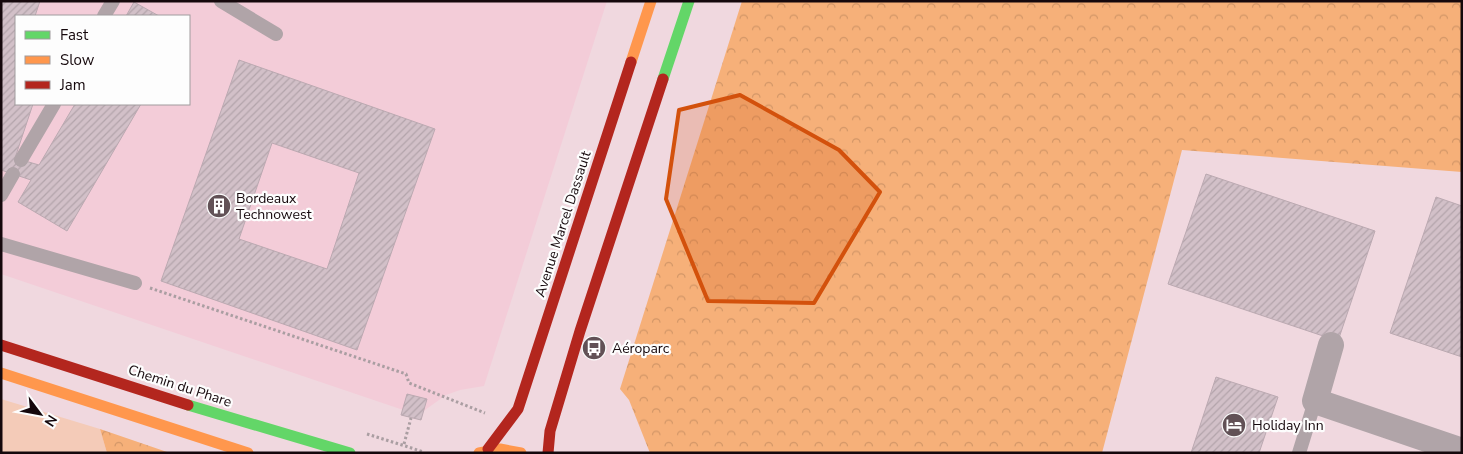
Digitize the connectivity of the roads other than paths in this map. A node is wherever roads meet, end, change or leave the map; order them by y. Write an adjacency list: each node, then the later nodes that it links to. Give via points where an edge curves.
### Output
1 (113, 1): 5 (lane)
2 (221, 1): 6 (lane)
3 (651, 1): 17 (main road, Avenue Marcel Dassault, via 518,409)
4 (689, 1): 22 (main road, via 580,331 550,430)
5 (105, 15)
6 (276, 34)
7 (53, 105): 8 (lane)
8 (22, 160)
9 (13, 174): 10 (lane)
10 (1, 195)
11 (1, 244): 12 (lane)
12 (135, 283)
13 (1, 345): 20 (main road, Chemin du Phare)
14 (1331, 345): 16 (street)
15 (1, 374): 19 (main road)
16 (1315, 401): 18 (street); 23 (lane)
17 (484, 451): 21 (main road, via 504,448)
18 (1462, 451)
19 (248, 453)
20 (350, 453)
21 (521, 453)
22 (548, 453)
23 (1298, 453)

